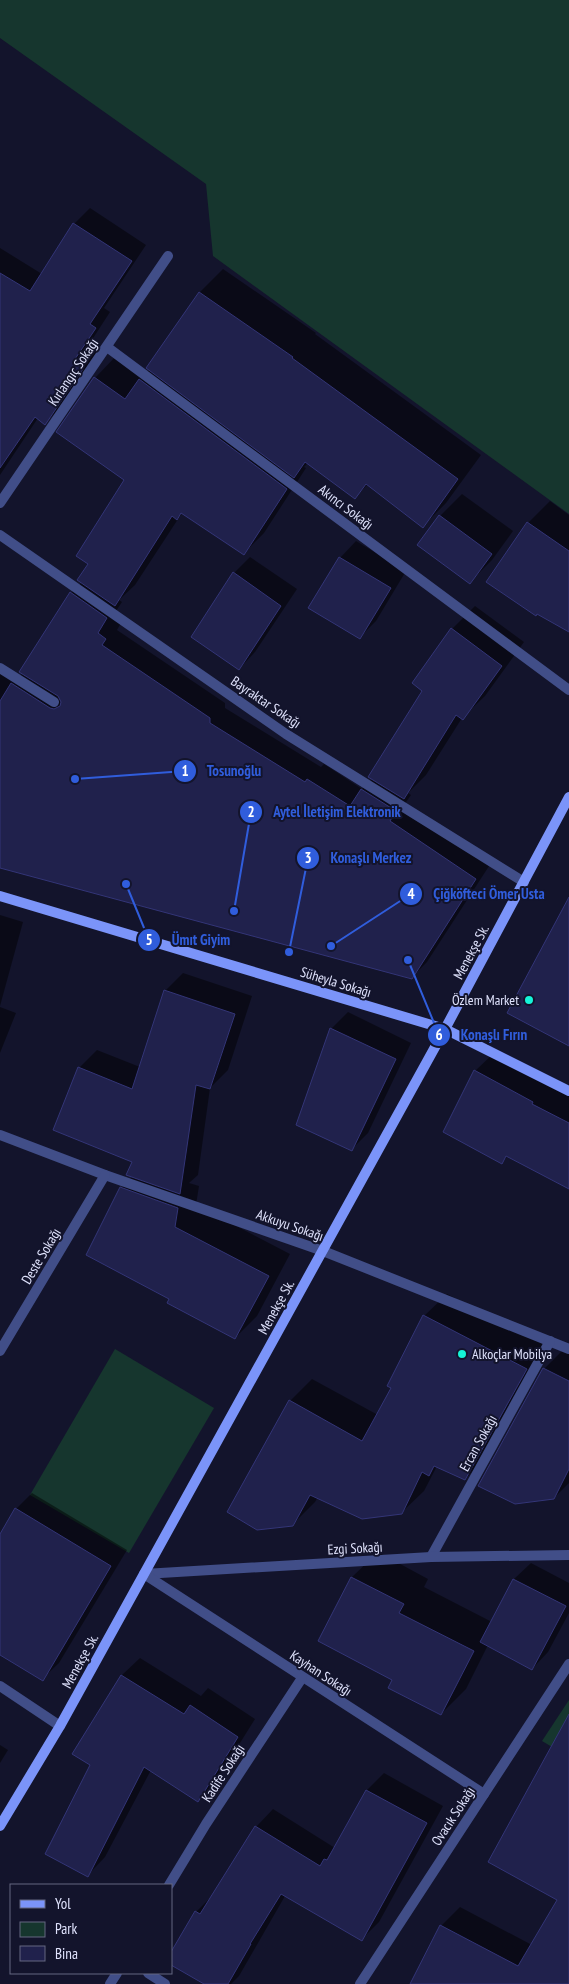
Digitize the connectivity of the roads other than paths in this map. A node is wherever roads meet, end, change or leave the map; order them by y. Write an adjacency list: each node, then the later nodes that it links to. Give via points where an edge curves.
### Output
1 (168, 256): 2 (street, Kırlangıç Sokağı)
2 (107, 347): 3 (street, Kırlangıç Sokağı); 6 (street, Akıncı Sokağı)
3 (0, 503)
4 (0, 535): 9 (street, Bayraktar Sokağı, via 286,734)
5 (0, 668): 7 (street)
6 (569, 690)
7 (54, 702)
8 (569, 797): 9 (street, Menekşe Sk.)
9 (524, 882): 11 (street, Menekşe Sk.)
10 (0, 896): 11 (street, Süheyla Sokağı)
11 (445, 1029): 12 (street, Süheyla Sokağı); 15 (street, Menekşe Sk.)
12 (569, 1091)
13 (0, 1135): 14 (street, Akkuyu Sokağı)
14 (105, 1175): 15 (street, Akkuyu Sokağı); 18 (street, Deste Sokağı)
15 (322, 1251): 16 (street, Akkuyu Sokağı); 21 (street, Menekşe Sk.)
16 (550, 1341): 17 (street, Akkuyu Sokağı); 20 (street, Ercan Sokağı)
17 (569, 1349)
18 (0, 1351)
19 (569, 1554): 20 (street, Ezgi Sokağı)
20 (431, 1557): 21 (street, Ezgi Sokağı)
21 (144, 1574): 23 (street, Kayhan Sokağı); 25 (street, Menekşe Sk.)
22 (569, 1664): 26 (street, Ovacık Sokağı)
23 (302, 1678): 26 (street, Kayhan Sokağı); 28 (street, Kadife Sokağı)
24 (0, 1686): 25 (street)
25 (60, 1726): 27 (street, Menekşe Sk.)
26 (484, 1794): 31 (street, Ovacık Sokağı)
27 (0, 1826)
28 (171, 1884)
29 (150, 1974): 30 (street)
30 (165, 1984)
31 (360, 1984)

